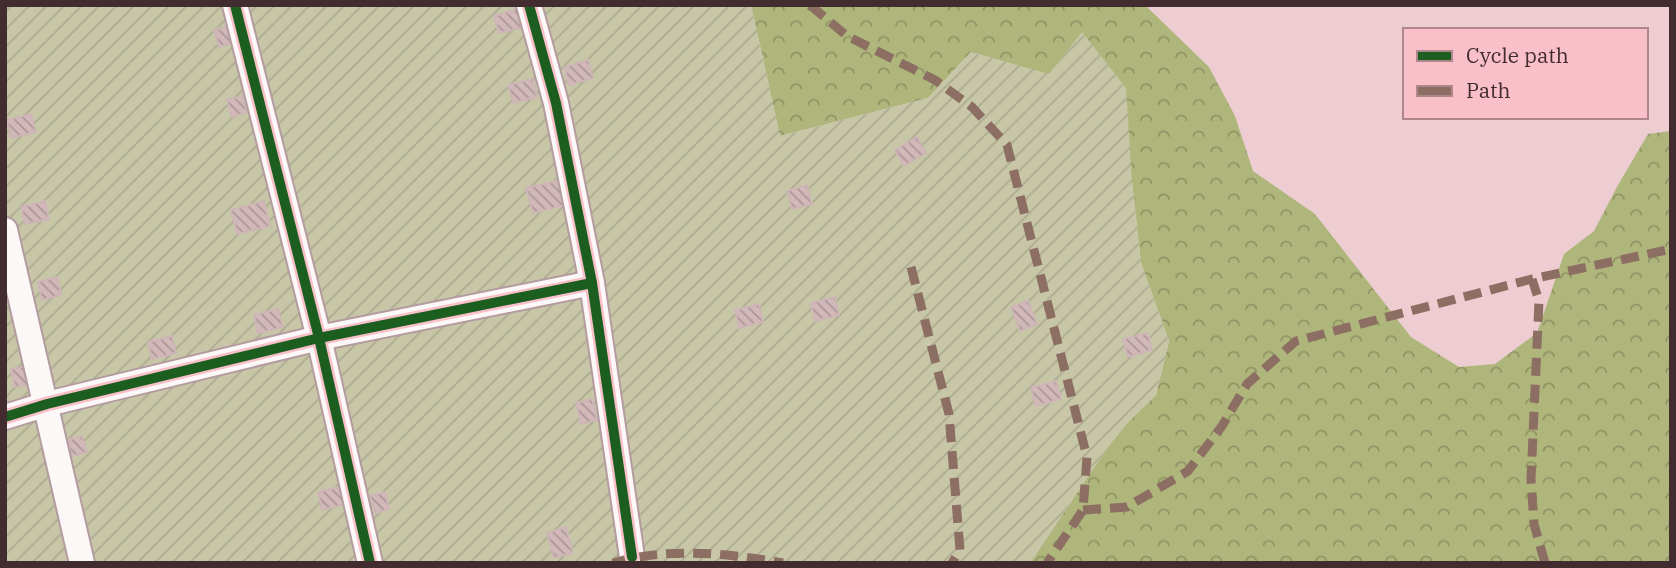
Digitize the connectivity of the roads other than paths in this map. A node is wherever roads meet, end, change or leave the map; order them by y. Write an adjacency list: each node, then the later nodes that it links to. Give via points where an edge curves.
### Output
1 (234, 5): 5 (street)
2 (528, 5): 4 (street, via 555,103)
3 (5, 230): 6 (street)
4 (592, 284): 5 (street); 8 (street)
5 (319, 338): 6 (street); 10 (street)
6 (47, 404): 7 (street); 9 (street)
7 (5, 417)
8 (632, 557)
9 (82, 563)
10 (370, 563)

